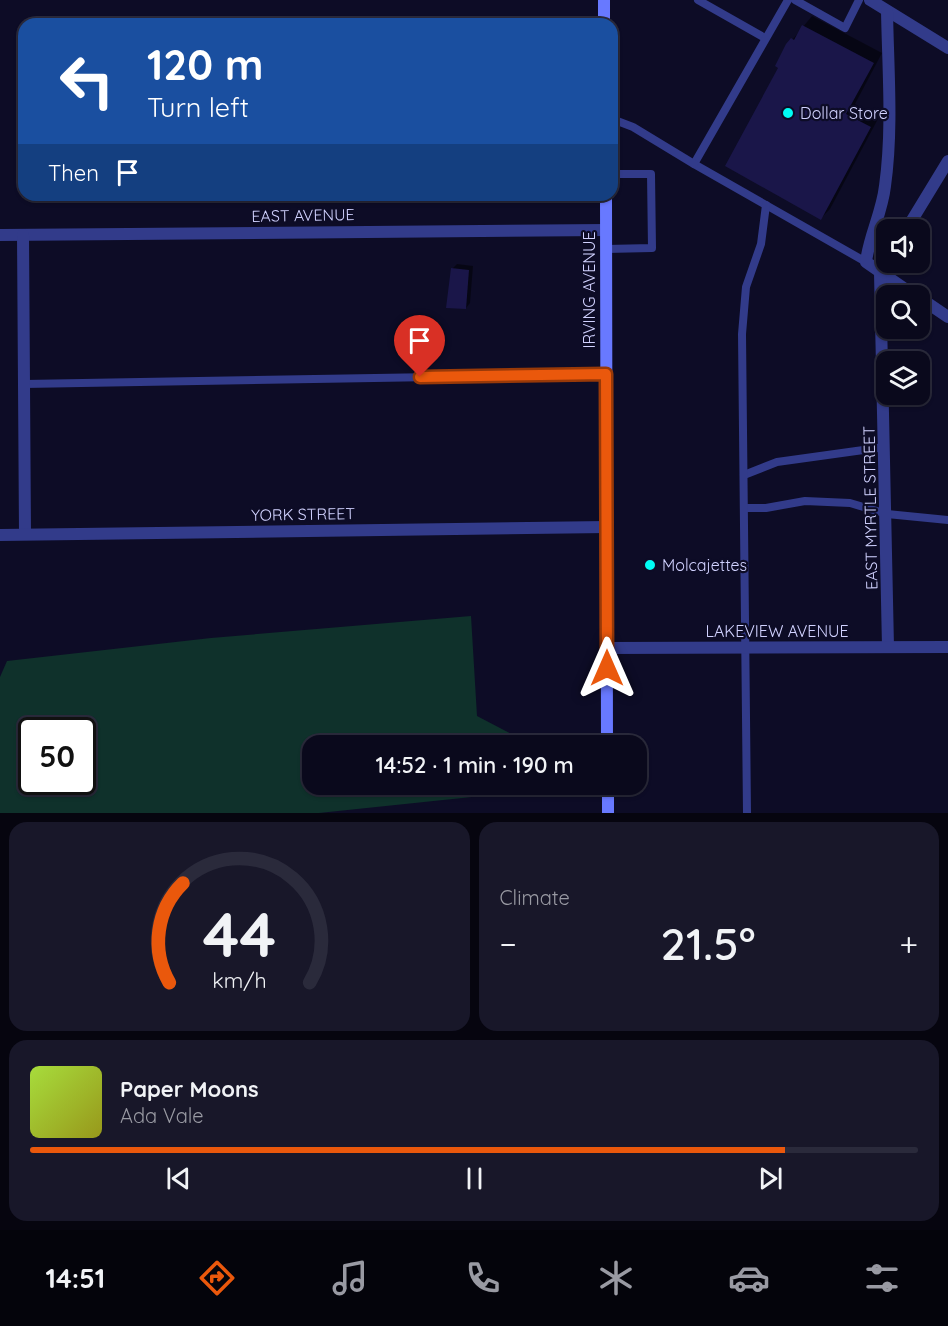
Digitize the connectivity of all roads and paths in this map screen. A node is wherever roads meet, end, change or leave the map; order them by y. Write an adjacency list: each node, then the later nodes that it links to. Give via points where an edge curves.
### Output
1 (604, 0): 8 (main road)
2 (698, 0): 9 (lane)
3 (788, 0): 9 (lane)
4 (795, 0): 5 (lane, via 845,28)
5 (859, 0)
6 (870, 0): 7 (street)
7 (887, 11): 10 (street); 23 (street, via 887,170 884,201)
8 (604, 18)
9 (765, 38): 13 (lane)
10 (948, 48)
11 (618, 121): 13 (lane)
12 (948, 161): 15 (street)
13 (694, 164): 17 (lane)
14 (618, 174): 22 (lane, via 651,174 652,248)
15 (944, 178): 18 (street)
16 (606, 201): 19 (main road, IRVING AVENUE)
17 (766, 205): 23 (lane); 33 (lane, via 761,244 746,287 743,311)
18 (914, 219)
19 (606, 230): 21 (street, EAST AVENUE); 22 (main road, IRVING AVENUE)
20 (0, 235): 21 (street, EAST AVENUE)
21 (23, 235): 31 (street)
22 (606, 249): 30 (main road, IRVING AVENUE)
23 (866, 262): 24 (street)
24 (876, 265)
25 (883, 273): 32 (street, EAST MYRTLE STREET)
26 (890, 273): 27 (street)
27 (903, 285)
28 (930, 305): 29 (street)
29 (948, 317)
30 (606, 374): 31 (lane); 37 (main road, IRVING AVENUE)
31 (24, 384): 38 (street)
32 (885, 447): 33 (lane, via 777,462); 35 (street, EAST MYRTLE STREET)
33 (744, 475): 34 (lane)
34 (744, 508): 35 (lane, via 805,501 850,503); 43 (lane)
35 (887, 514): 36 (lane); 40 (street, EAST MYRTLE STREET)
36 (948, 520)
37 (607, 527): 38 (street, YORK STREET); 42 (main road, IRVING AVENUE)
38 (25, 534): 39 (street, YORK STREET)
39 (0, 535)
40 (888, 647): 41 (street, LAKEVIEW AVENUE); 43 (street, LAKEVIEW AVENUE)
41 (948, 647)
42 (607, 648): 43 (street, LAKEVIEW AVENUE); 44 (main road, IRVING AVENUE)
43 (745, 648): 47 (lane)
44 (608, 735)
45 (608, 795): 46 (main road)
46 (608, 813)
47 (747, 813)

